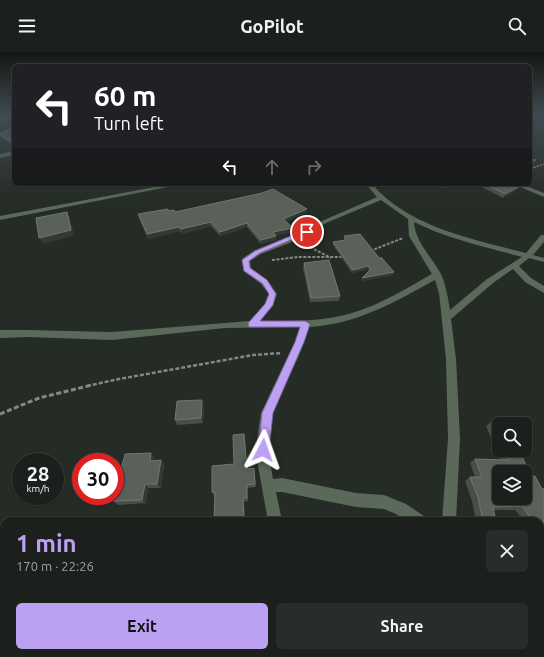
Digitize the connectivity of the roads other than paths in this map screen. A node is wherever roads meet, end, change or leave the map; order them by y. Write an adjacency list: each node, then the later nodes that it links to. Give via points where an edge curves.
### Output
1 (12, 153): 2 (street)
2 (0, 156)
3 (169, 186): 8 (street)
4 (371, 186): 7 (street)
5 (521, 186): 6 (street)
6 (544, 195)
7 (382, 198): 9 (street); 17 (street, via 258,252 246,260 247,269 264,282 273,294 269,305)
8 (0, 216)
9 (411, 218): 11 (street, via 441,232); 14 (street, via 413,236)
10 (544, 237): 11 (street)
11 (528, 256): 12 (street); 13 (street)
12 (544, 260)
13 (514, 265): 15 (street, via 528,280); 16 (street)
14 (436, 275): 16 (street, via 443,293); 18 (street, via 357,315 330,322)
15 (544, 290)
16 (446, 318): 23 (street, via 451,359 454,439)
17 (252, 324): 18 (street); 19 (street, via 203,326 112,336 52,332)
18 (305, 324): 20 (street, via 295,353 267,413 263,439)
19 (0, 334)
20 (267, 486): 21 (street); 22 (street, via 282,485 356,500 384,502)
21 (274, 517)
22 (412, 517)
23 (449, 517)

